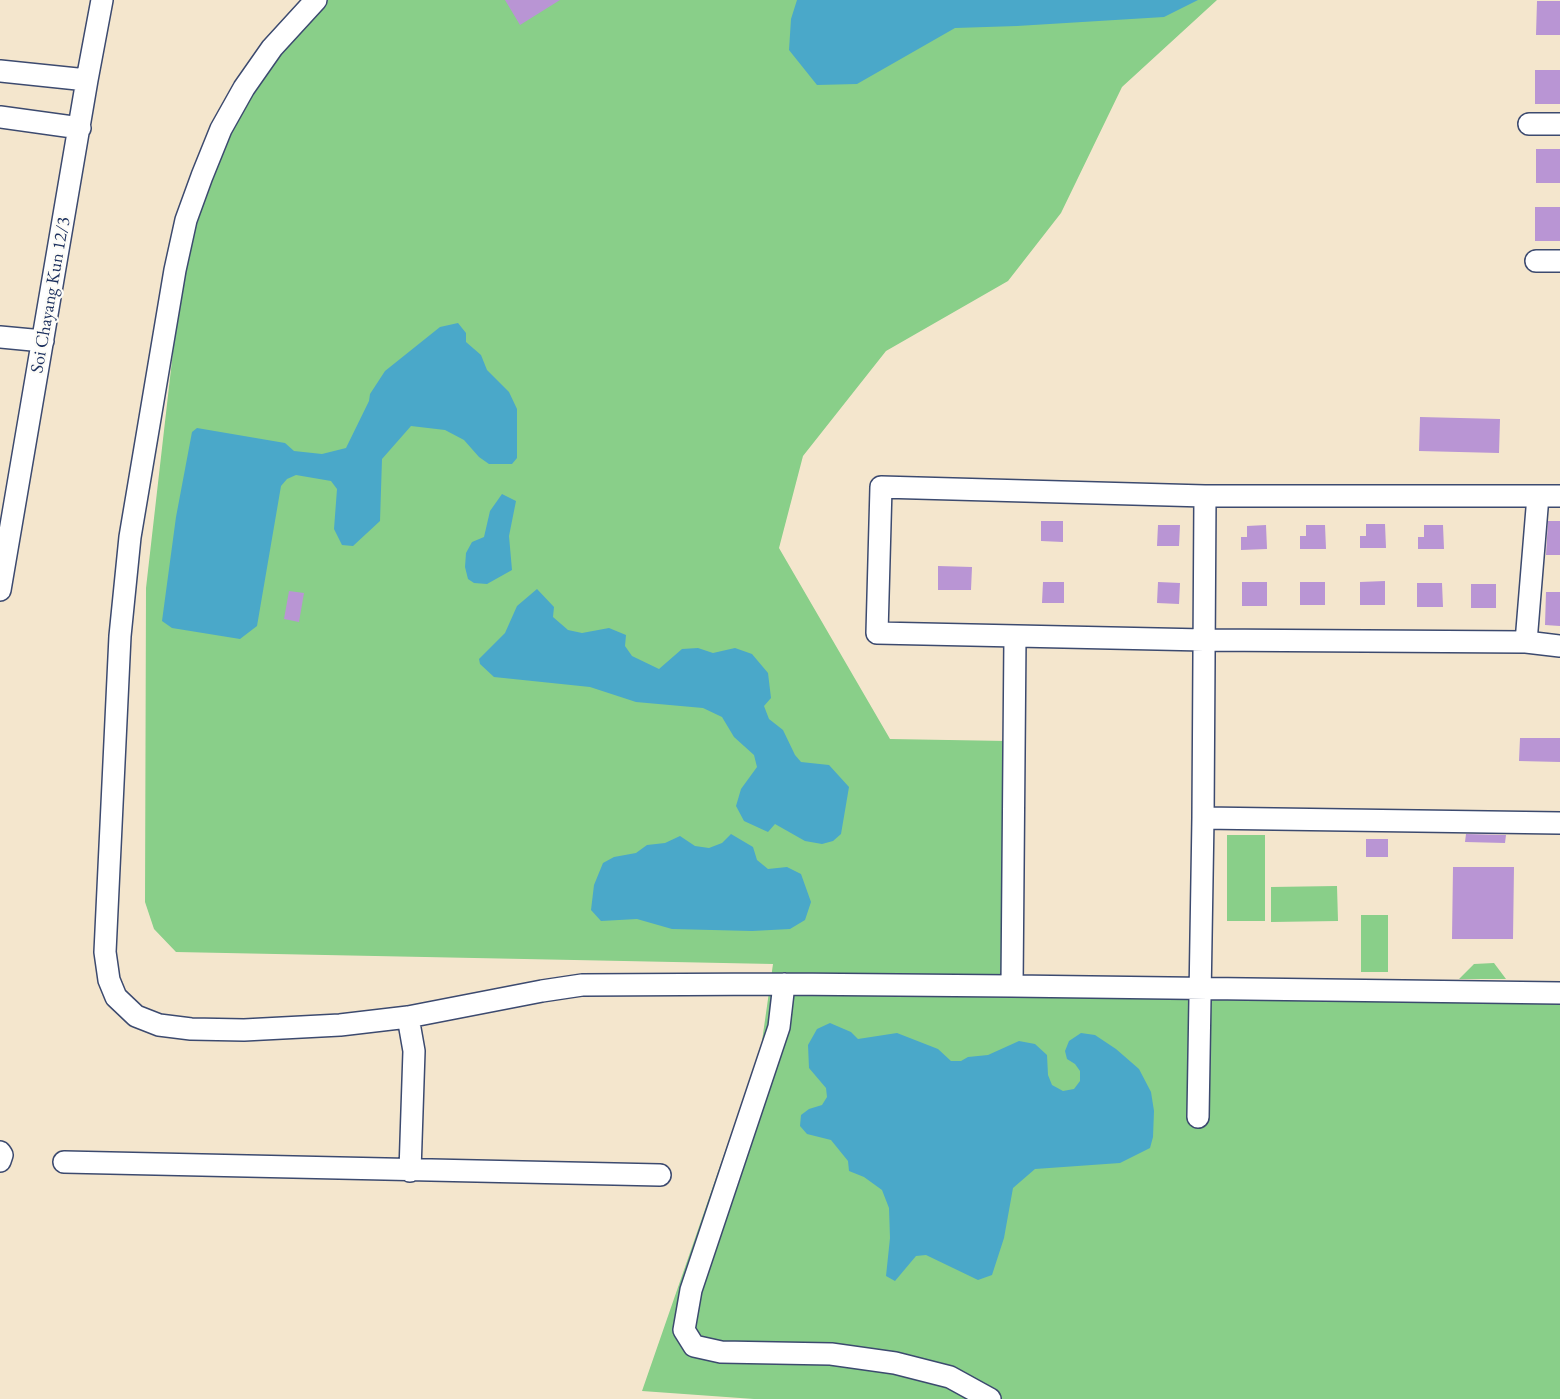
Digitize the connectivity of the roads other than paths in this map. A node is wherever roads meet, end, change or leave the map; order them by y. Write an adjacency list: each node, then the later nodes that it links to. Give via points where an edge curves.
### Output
1 (102, 0): 4 (street, Soi Chayang Kun 12/3)
2 (316, 0): 28 (street, via 272,48 244,88 221,129 186,220 130,537 120,636 105,952 109,980 116,997 136,1016 159,1025 244,1030 340,1025)
3 (0, 71): 4 (street)
4 (87, 80): 8 (street, Soi Chayang Kun 12/3)
5 (0, 117): 8 (street)
6 (1529, 124): 7 (street)
7 (1560, 124)
8 (80, 128): 12 (street, Soi Chayang Kun 12/3)
9 (1536, 261): 10 (street)
10 (1560, 261)
11 (0, 337): 12 (street)
12 (43, 341): 16 (street, Soi Chayang Kun 12/3)
13 (1205, 496): 14 (street); 18 (street, via 881,487 877,633); 19 (street)
14 (1538, 496): 15 (street); 20 (street)
15 (1560, 496)
16 (3, 558): 17 (street, Soi Chayang Kun 12/3)
17 (0, 590)
18 (1015, 637): 19 (street); 25 (street)
19 (1204, 640): 20 (street); 22 (street)
20 (1526, 642): 21 (street)
21 (1560, 646)
22 (1203, 818): 23 (street); 26 (street)
23 (1560, 823)
24 (784, 984): 25 (street); 28 (street, via 582,985); 35 (street, via 779,1027 691,1290 684,1330 694,1346 721,1352 830,1354 895,1363 950,1377)
25 (1012, 986): 26 (street)
26 (1201, 988): 27 (street); 29 (street)
27 (1560, 993)
28 (408, 1016): 33 (street, via 414,1051)
29 (1198, 1118)
30 (0, 1152): 31 (street)
31 (0, 1161)
32 (64, 1162): 33 (street)
33 (410, 1171): 34 (street)
34 (660, 1176)
35 (990, 1399)

